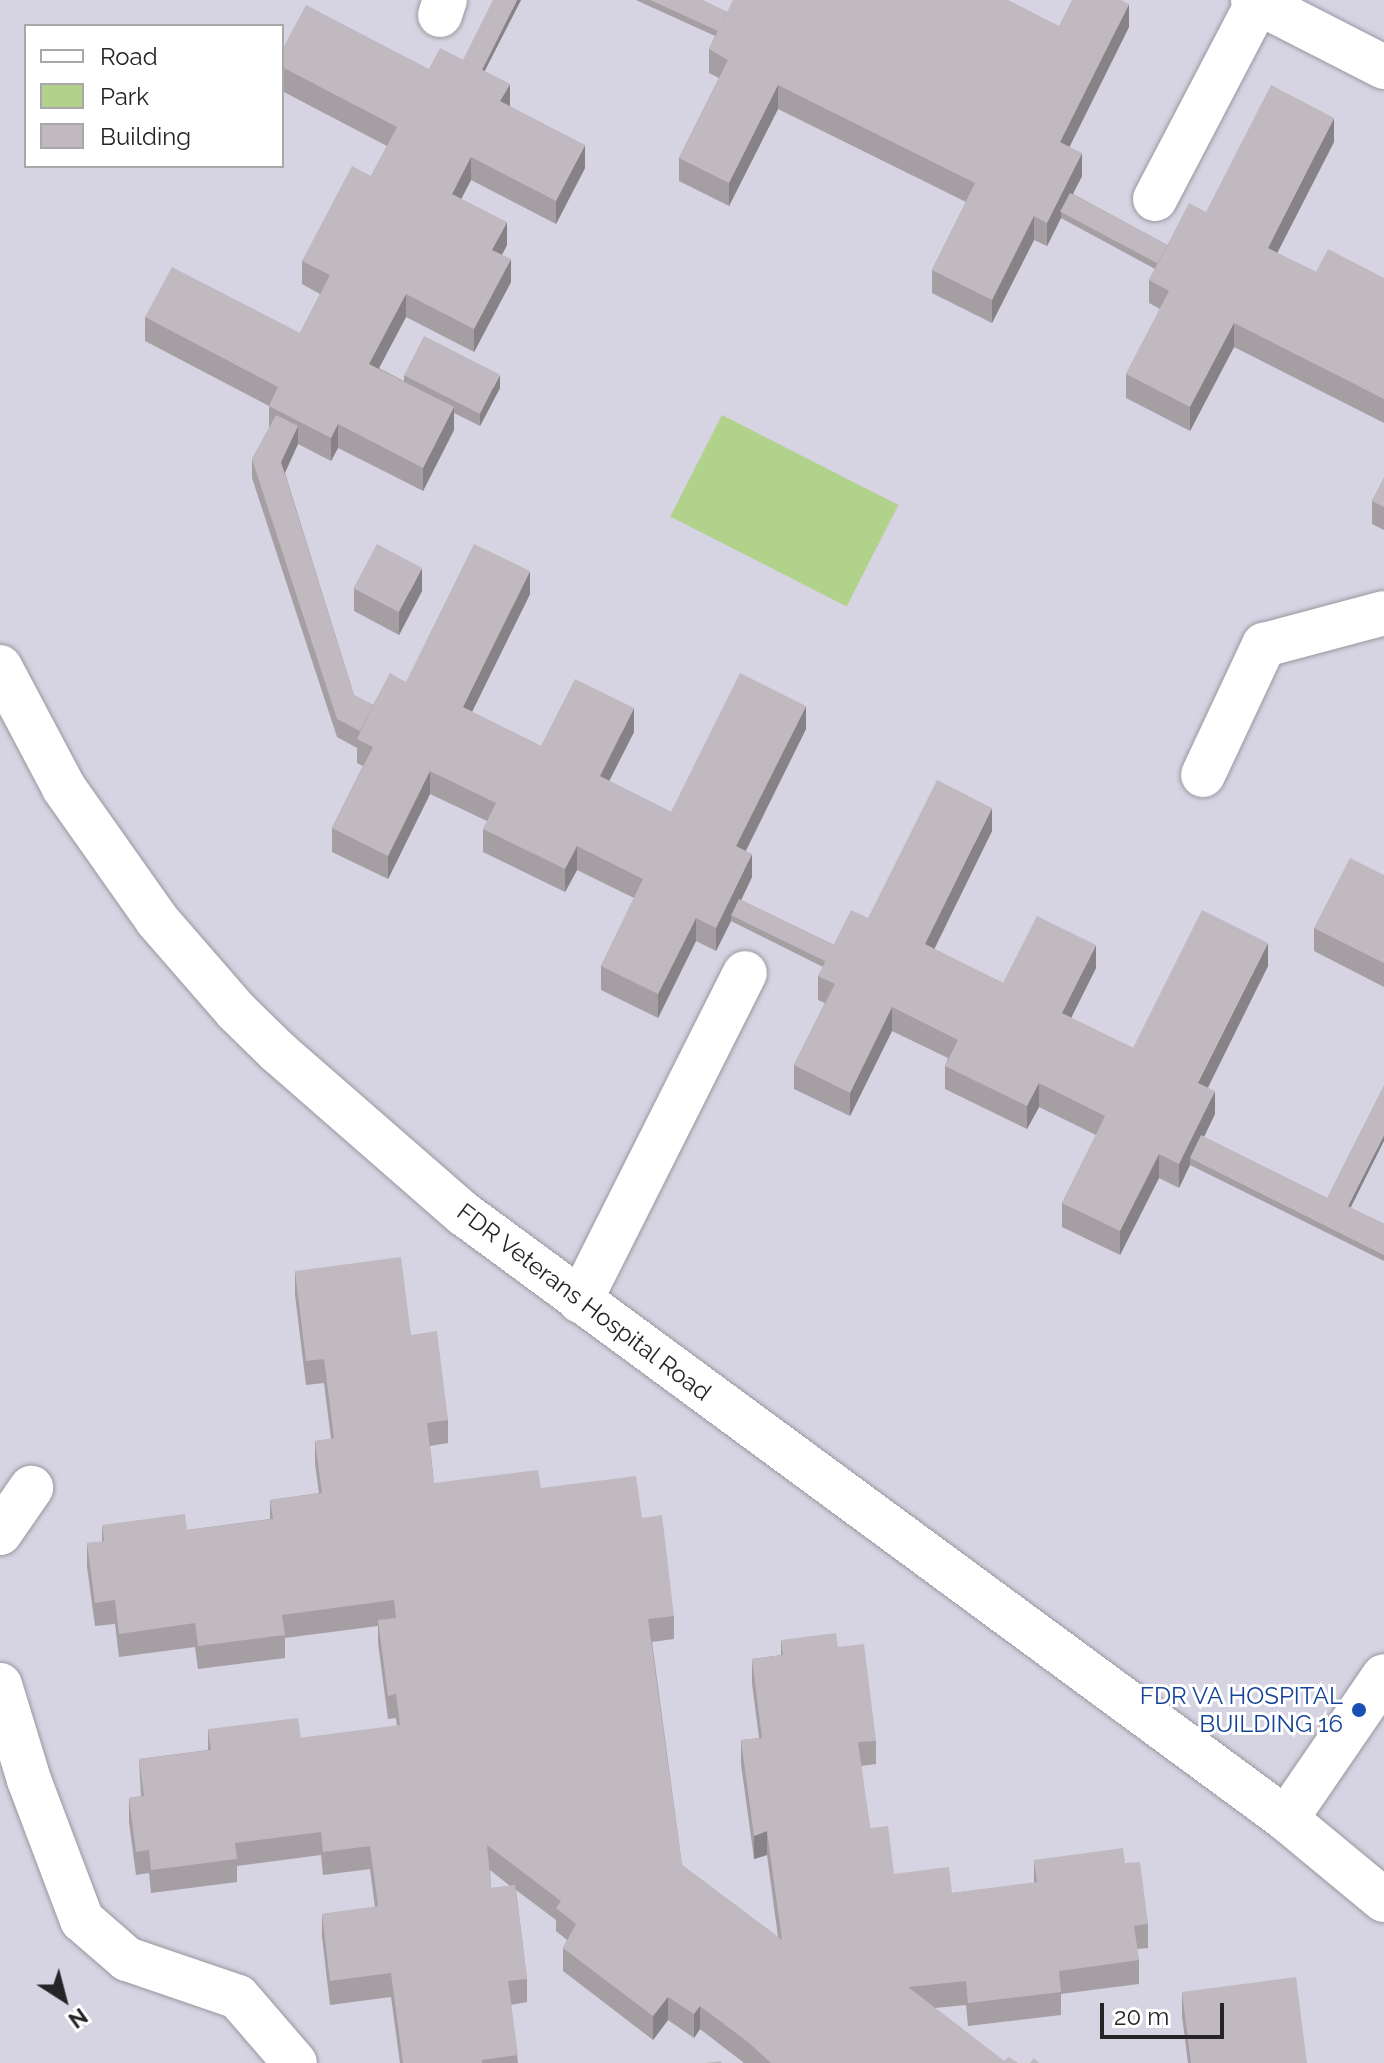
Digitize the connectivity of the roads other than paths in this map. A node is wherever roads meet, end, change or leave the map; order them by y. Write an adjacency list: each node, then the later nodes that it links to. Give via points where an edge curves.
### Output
1 (1255, 1): 2 (street); 3 (street)
2 (1384, 67)
3 (1155, 199)
4 (1384, 613): 6 (street, via 1264,645)
5 (0, 667): 8 (street, FDR Veterans Hospital Road, via 64,788 157,920 236,1011 464,1214)
6 (1203, 775)
7 (745, 973): 8 (street)
8 (580, 1301): 13 (street, FDR Veterans Hospital Road)
9 (31, 1488): 10 (street)
10 (0, 1533)
11 (1384, 1676): 13 (street)
12 (0, 1685): 15 (street, via 82,1920 127,1959 238,1997)
13 (1286, 1819): 14 (street, FDR Veterans Hospital Road)
14 (1384, 1900)
15 (295, 2063)

